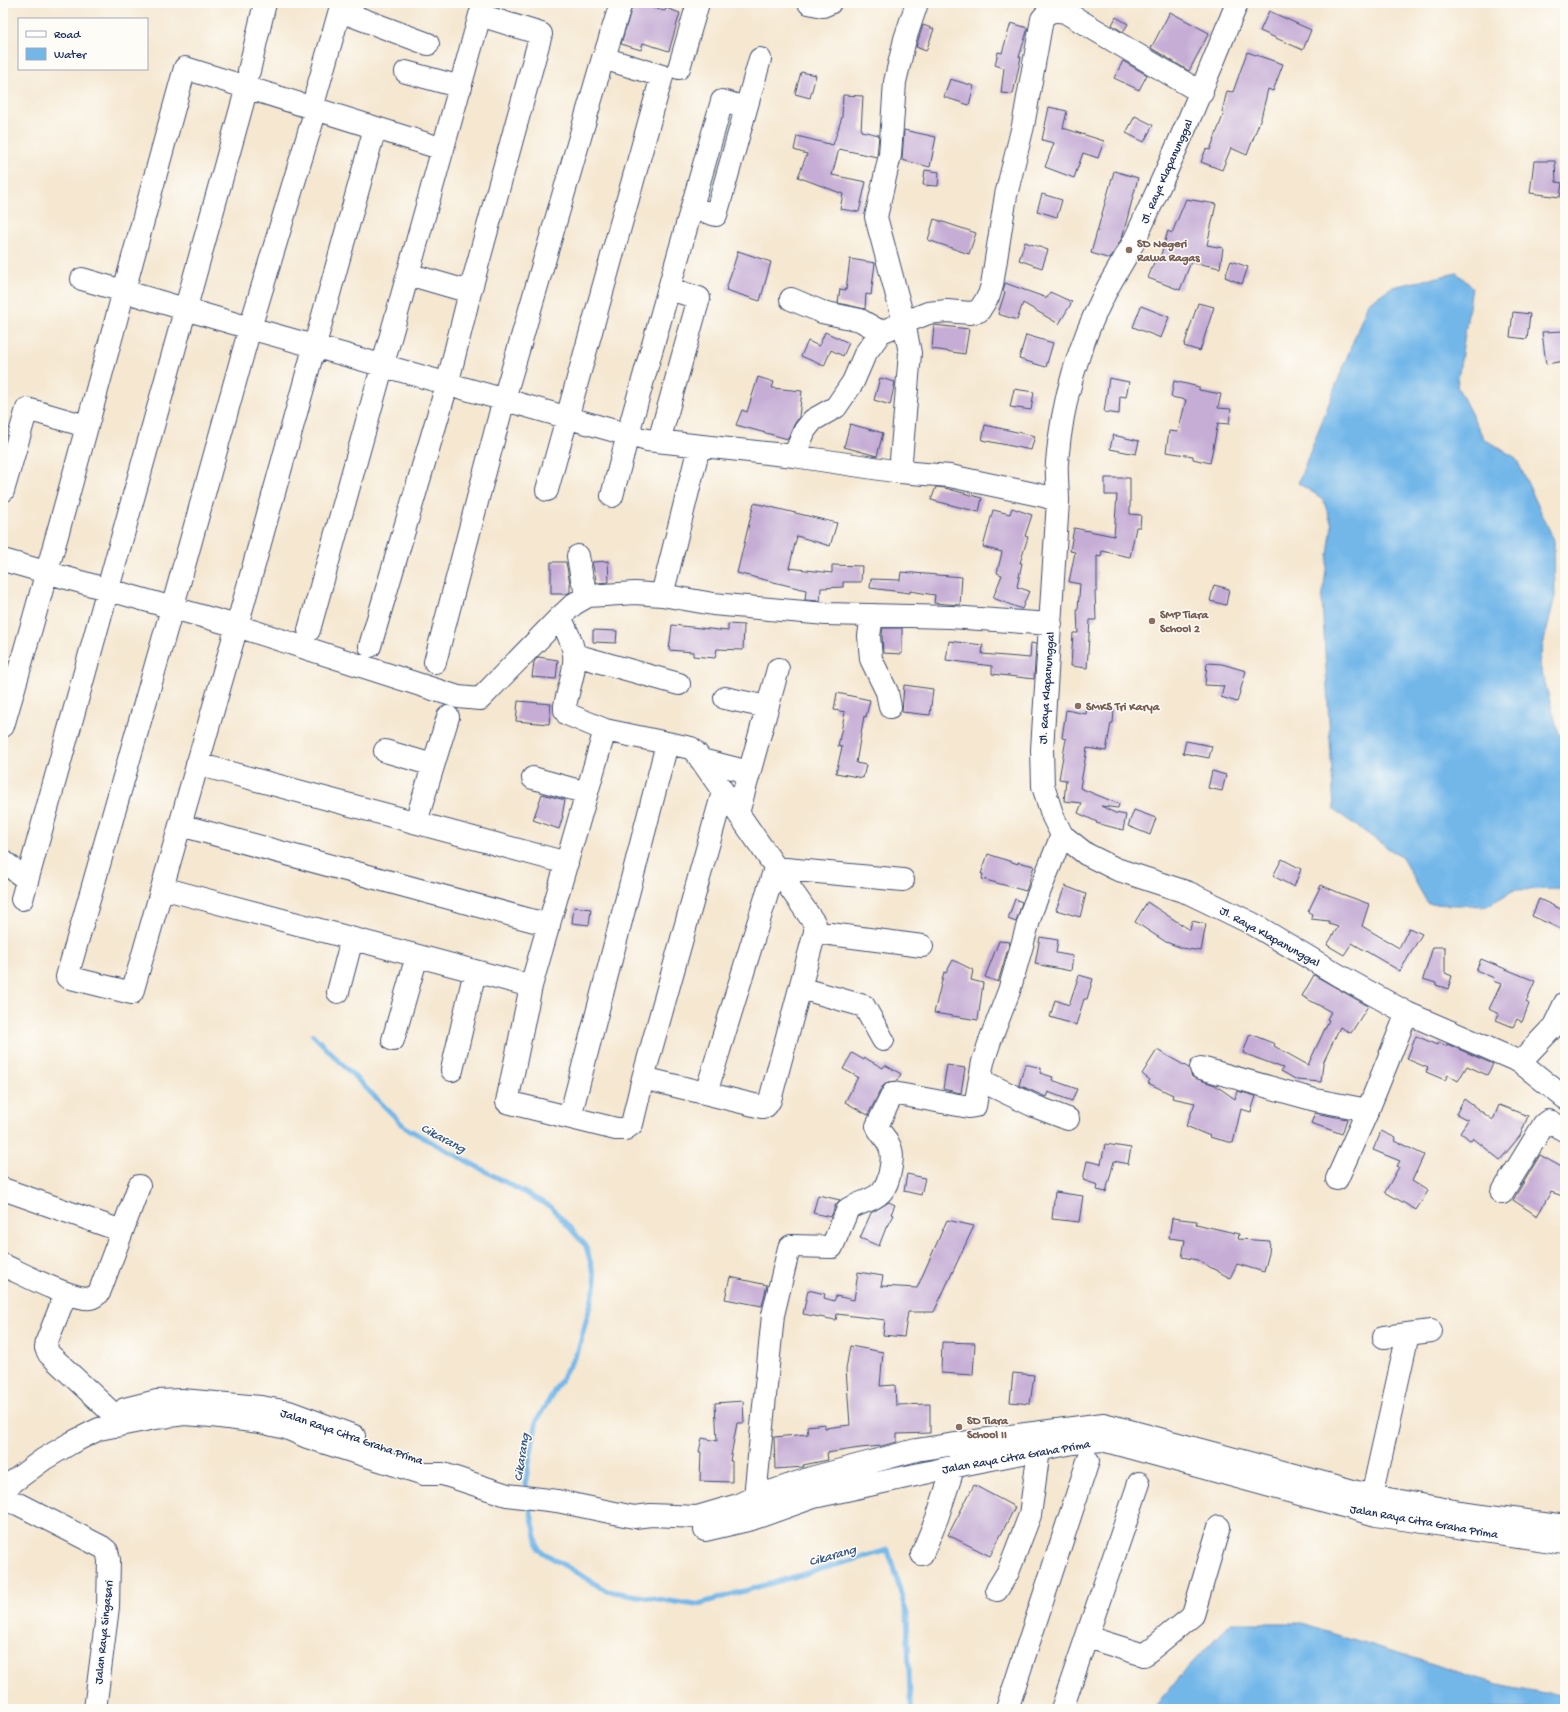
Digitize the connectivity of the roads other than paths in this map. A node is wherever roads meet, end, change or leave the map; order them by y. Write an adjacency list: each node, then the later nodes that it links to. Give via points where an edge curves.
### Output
1 (265, 3): 15 (street)
2 (621, 3): 11 (street)
3 (698, 3): 13 (street)
4 (809, 3): 5 (street, via 823,6)
5 (830, 3)
6 (917, 3): 28 (street, via 895,82 890,154 876,217)
7 (1237, 3): 17 (street, Jl. Raya Klapanunggal)
8 (341, 7): 10 (street); 18 (street)
9 (1044, 11): 17 (street, via 1064,12); 28 (street, via 1023,126 1006,195 989,295 979,311 928,313)
10 (428, 44)
11 (606, 51)
12 (760, 59): 23 (street, via 746,108 722,101)
13 (679, 68)
14 (406, 72): 16 (street)
15 (248, 79): 18 (street); 24 (street, via 185,68); 27 (street)
16 (461, 87): 20 (street); 25 (street, via 480,15 541,34)
17 (1202, 92): 45 (street, Jl. Raya Klapanunggal, via 1137,235 1107,289 1080,348 1062,425 1057,463)
18 (316, 101): 19 (street); 29 (street)
19 (375, 128): 20 (street); 31 (street)
20 (443, 149): 21 (street)
21 (408, 274): 25 (street); 32 (street)
22 (82, 279): 24 (street)
23 (669, 289): 37 (street); 38 (street, via 699,298)
24 (123, 291): 27 (street); 36 (street)
25 (470, 292): 33 (street)
26 (792, 299): 30 (street, via 822,312 860,320)
27 (184, 308): 29 (street); 49 (street)
28 (904, 322): 30 (street); 41 (street, via 910,353)
29 (250, 328): 31 (street); 52 (street)
30 (881, 332): 40 (street, via 865,354 853,382 836,407 813,420 805,430)
31 (314, 345): 32 (street); 56 (street)
32 (383, 365): 33 (street); 57 (street)
33 (447, 385): 34 (street); 58 (street)
34 (504, 399): 35 (street); 35 (street, via 603,58 662,76); 60 (street)
35 (566, 417): 37 (street); 42 (street)
36 (86, 426): 43 (street, via 27,409); 48 (street)
37 (628, 435): 38 (street); 44 (street)
38 (659, 441): 39 (street)
39 (699, 447): 40 (street); 50 (street)
40 (794, 456): 41 (street)
41 (900, 472): 45 (street, via 950,476)
42 (547, 490)
43 (3, 491)
44 (612, 496)
45 (1058, 501): 55 (street, Jl. Raya Klapanunggal)
46 (578, 556): 51 (street)
47 (3, 560): 48 (street)
48 (48, 574): 49 (street); 67 (street)
49 (108, 590): 52 (street); 82 (street, via 25,890)
50 (662, 595): 51 (street, via 622,593); 53 (street, via 713,604 826,614)
51 (588, 596): 54 (street)
52 (171, 609): 56 (street); 86 (street, via 67,977 132,993)
53 (872, 615): 55 (street); 65 (street, via 869,636 871,659 887,692)
54 (560, 616): 56 (street, via 480,699 458,697); 59 (street)
55 (1051, 624): 81 (street, Jl. Raya Klapanunggal, via 1042,749 1043,786 1053,818)
56 (236, 626): 72 (street)
57 (309, 630)
58 (370, 646)
59 (575, 655): 62 (street); 68 (street, via 565,710 572,717)
60 (435, 662)
61 (778, 669): 64 (street)
62 (679, 684)
63 (725, 698): 64 (street)
64 (767, 707): 74 (street)
65 (890, 707)
66 (448, 716): 73 (street)
67 (3, 726)
68 (605, 730): 69 (street); 77 (street)
69 (667, 744): 71 (street, via 691,748); 108 (street)
70 (385, 751): 73 (street)
71 (701, 760): 74 (street); 76 (street)
72 (197, 764): 79 (street); 80 (street)
73 (433, 765): 79 (street)
74 (749, 772): 78 (street)
75 (533, 778): 77 (street)
76 (723, 792): 78 (street); 103 (street)
77 (587, 793): 83 (street)
78 (738, 813): 84 (street)
79 (416, 822): 83 (street)
80 (180, 824): 86 (street); 87 (street)
81 (1062, 835): 97 (street, Jl. Raya Klapanunggal, via 1086,854 1116,869 1189,893 1253,924); 104 (street, via 1032,910)
82 (3, 860)
83 (567, 863): 87 (street)
84 (775, 868): 85 (street); 88 (street, via 815,924); 105 (street)
85 (903, 880)
86 (162, 888): 89 (street)
87 (549, 925): 93 (street)
88 (815, 932): 90 (street); 94 (street)
89 (352, 939): 91 (street); 95 (street)
90 (922, 946)
91 (417, 956): 92 (street); 98 (street)
92 (475, 971): 93 (street); 102 (street)
93 (531, 986): 108 (street, via 507,1102)
94 (800, 988): 99 (street, via 864,1006); 105 (street, via 768,1104 762,1108)
95 (338, 992)
96 (1565, 1003): 100 (street, via 1554,1026)
97 (1408, 1013): 100 (street, Jl. Raya Klapanunggal); 107 (street)
98 (393, 1040)
99 (883, 1040)
100 (1520, 1062): 106 (street, Jl. Raya Klapanunggal)
101 (1202, 1068): 107 (street, via 1315,1100)
102 (452, 1070)
103 (643, 1078): 105 (street); 108 (street, via 632,1124 625,1129 616,1129)
104 (980, 1080): 109 (street); 126 (street, via 976,1106 973,1107 894,1092 877,1126 892,1152 889,1177 882,1192 848,1209 831,1248 789,1248 773,1315)
105 (706, 1094)
106 (1565, 1098)
107 (1368, 1110): 111 (street)
108 (570, 1116)
109 (1068, 1119)
110 (1565, 1131): 114 (street, via 1552,1122 1544,1124)
111 (1336, 1179)
112 (139, 1186): 115 (street)
113 (3, 1188): 115 (street)
114 (1502, 1193)
115 (122, 1231): 117 (street, via 99,1293 94,1298 86,1299)
116 (3, 1265): 117 (street)
117 (66, 1293): 119 (street, via 46,1348)
118 (1431, 1331): 128 (street, via 1396,1335)
119 (109, 1423): 125 (street, Jalan Raya Citra Graha Prima, via 44,1459); 129 (street, Jalan Raya Citra Graha Prima, via 184,1414 260,1422 286,1428 424,1474 443,1474 507,1495 557,1501)
120 (997, 1447): 121 (street, Jalan Raya Citra Graha Prima); 123 (street, Jalan Raya Citra Graha Prima); 126 (street, Jalan Raya Citra Graha Prima, via 916,1450 810,1478); 128 (street, Jalan Raya Citra Graha Prima, via 1104,1424)
121 (1039, 1450): 128 (street, Jalan Raya Citra Graha Prima, via 1102,1440); 134 (street, via 1030,1515 1008,1572)
122 (1088, 1461): 137 (street)
123 (954, 1466): 129 (street, Jalan Raya Citra Graha Prima, via 814,1497 752,1519 708,1530 666,1530 645,1526); 133 (street)
124 (1139, 1482): 135 (street)
125 (3, 1489)
126 (755, 1497): 129 (street, Jalan Raya Citra Graha Prima, via 738,1506 698,1517)
127 (3, 1500): 136 (street, Jalan Raya Singasari, via 18,1504 107,1551 110,1560 108,1607)
128 (1364, 1503): 130 (street, Jalan Raya Citra Graha Prima); 132 (street, Jalan Raya Citra Graha Prima, via 1431,1524)
129 (634, 1517)
130 (1565, 1526)
131 (1219, 1527): 135 (street, via 1193,1615 1144,1655)
132 (1565, 1544)
133 (922, 1554)
134 (997, 1590)
135 (1087, 1637): 138 (street)
136 (95, 1709)
137 (1006, 1709)
138 (1062, 1709)

